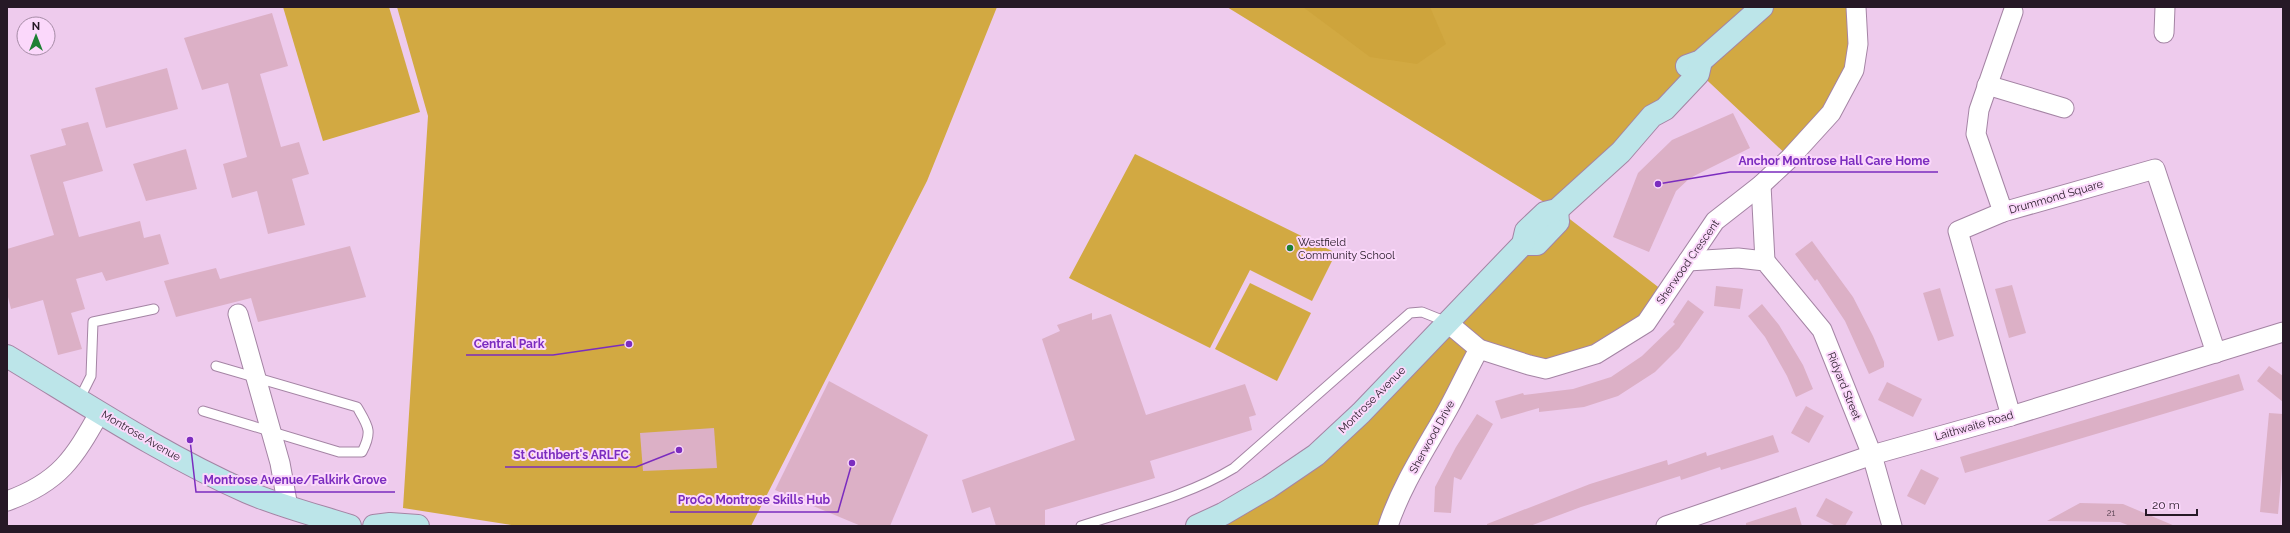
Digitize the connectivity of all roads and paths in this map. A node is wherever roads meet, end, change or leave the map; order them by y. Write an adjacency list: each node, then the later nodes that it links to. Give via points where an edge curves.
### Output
1 (1762, 7): 14 (street, Montrose Avenue, via 1701,61 1686,66 1654,101 1652,116 1621,152 1557,210 1558,222 1537,244 1524,244)
2 (1856, 7): 8 (street, Sherwood Crescent, via 1858,44 1854,70 1831,113)
3 (2166, 7): 5 (street)
4 (2013, 12): 6 (street)
5 (2164, 34)
6 (1987, 85): 7 (street); 9 (street, via 1979,110 1976,134)
7 (2064, 108)
8 (1761, 185): 10 (street, Sherwood Crescent, via 1715,220); 11 (street)
9 (2003, 212): 17 (street, Drummond Square, via 2155,169); 24 (street, Drummond Square, via 1958,231)
10 (1688, 261): 11 (street, via 1738,258); 16 (street, Sherwood Crescent, via 1646,323 1596,354 1546,369)
11 (1765, 261): 26 (street, Ridyard Street, via 1822,330)
12 (154, 309): 21 (lane, via 93,322 92,376)
13 (238, 314): 20 (street)
14 (1448, 323): 16 (street, Sherwood Crescent); 32 (lane, via 1422,312 1410,313 1234,468 1194,488); 33 (street, Montrose Avenue, via 1361,413 1316,455 1269,487)
15 (2283, 332): 17 (street, Laithwaite Road)
16 (1479, 349): 34 (street, Sherwood Drive, via 1448,409 1424,448 1394,508)
17 (2216, 353): 24 (street, Laithwaite Road)
18 (7, 356): 21 (street, Montrose Avenue)
19 (216, 366): 20 (lane)
20 (256, 378): 25 (street); 25 (lane, via 357,407 367,424 369,438 362,452 339,452)
21 (79, 400): 23 (street, Montrose Avenue)
22 (203, 411): 25 (lane)
23 (100, 412): 27 (street, via 69,463 44,484); 28 (street, Montrose Avenue, via 167,453 248,492)
24 (2011, 416): 26 (street, Laithwaite Road)
25 (271, 432): 28 (street)
26 (1872, 455): 35 (street, Laithwaite Road); 36 (street, Ridyard Street)
27 (7, 501)
28 (288, 507): 29 (street, Montrose Avenue)
29 (350, 526)
30 (374, 526): 31 (street)
31 (418, 526)
32 (1081, 526)
33 (1197, 526)
34 (1388, 526)
35 (1666, 526)
36 (1892, 526)

